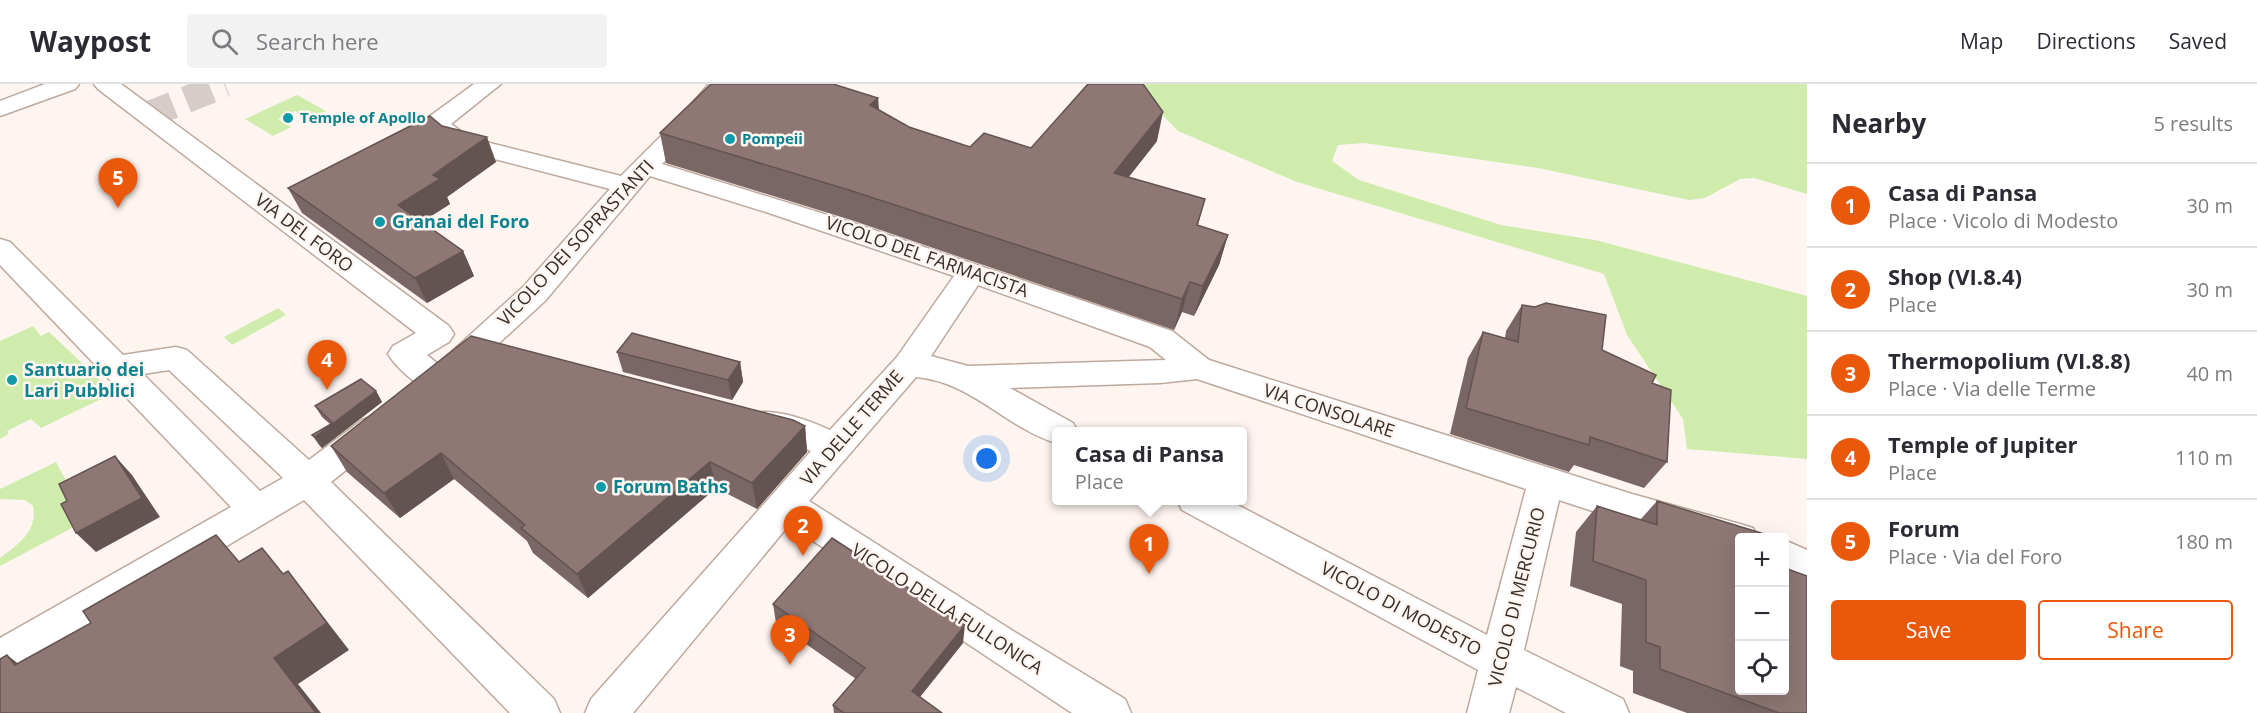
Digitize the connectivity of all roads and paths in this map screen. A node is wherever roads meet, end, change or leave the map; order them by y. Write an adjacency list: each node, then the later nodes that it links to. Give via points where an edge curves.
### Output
1 (67, 84): 5 (street)
2 (106, 84): 15 (street, VIA DEL FORO, via 438,334 404,354)
3 (489, 84): 6 (street, VICOLO DEL FARMACISTA, via 435,124 461,143 524,161)
4 (722, 84): 6 (street, VICOLO DEI SOPRASTANTI)
5 (0, 109)
6 (637, 176): 8 (street, VICOLO DEL FARMACISTA, via 724,190); 9 (street, VICOLO DEI SOPRASTANTI, via 534,294)
7 (0, 248): 12 (street)
8 (972, 272): 11 (street, VIA DELLE TERME); 13 (street, VICOLO DEL FARMACISTA, via 1161,339)
9 (476, 348): 10 (street); 15 (street, VICOLO DEI SOPRASTANTI)
10 (509, 357)
11 (908, 365): 14 (street, VIA CONSOLARE); 18 (street, VIA DELLE TERME)
12 (117, 367): 19 (street, via 176,358); 23 (street)
13 (1198, 368): 14 (street, VIA CONSOLARE); 20 (street, VIA CONSOLARE)
14 (968, 378): 17 (street)
15 (418, 395): 19 (street, VICOLO DEI SOPRASTANTI)
16 (736, 417): 18 (street, via 806,434)
17 (1052, 427)
18 (836, 448): 21 (street, VIA DELLE TERME)
19 (307, 481): 23 (street); 31 (street)
20 (1546, 481): 24 (street, VIA CONSOLARE); 30 (street, VICOLO DI MERCURIO)
21 (785, 504): 32 (street, VIA DELLE TERME); 33 (street, VICOLO DELLA FULLONICA)
22 (1203, 505): 30 (street, VICOLO DI MODESTO)
23 (257, 511): 29 (street)
24 (1735, 538)
25 (1789, 550): 26 (street)
26 (1807, 552)
27 (1789, 558): 28 (street)
28 (1807, 568)
29 (0, 659)
30 (1501, 661): 34 (street, VICOLO DI MERCURIO); 35 (street, VICOLO DI MODESTO)
31 (539, 713)
32 (606, 713)
33 (1110, 713)
34 (1488, 713)
35 (1608, 713)

